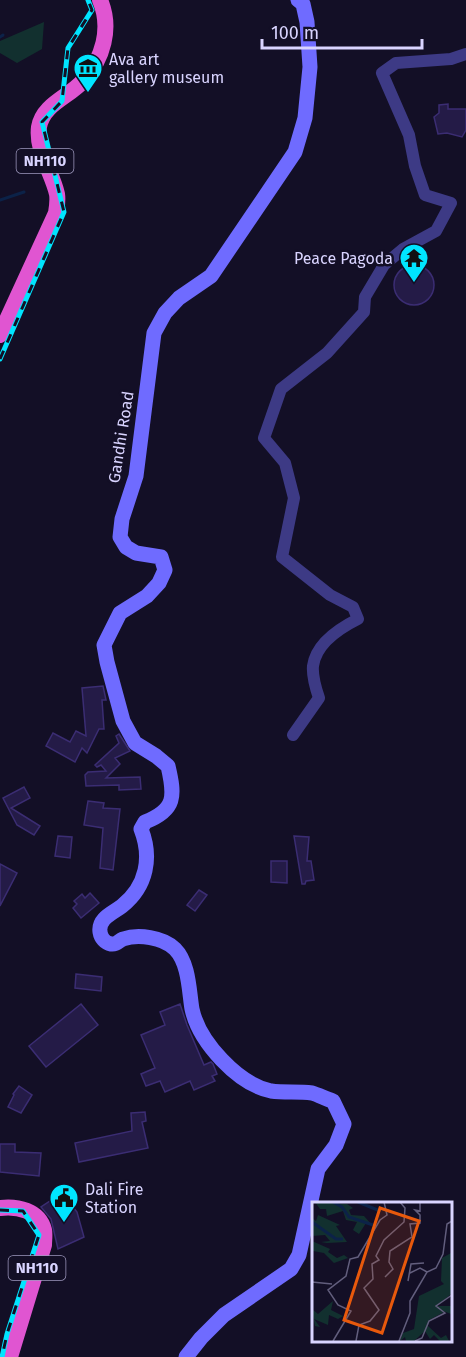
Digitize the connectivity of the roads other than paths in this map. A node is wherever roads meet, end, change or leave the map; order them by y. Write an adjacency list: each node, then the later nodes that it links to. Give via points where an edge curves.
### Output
1 (100, 0): 4 (highway, NH110, via 106,14 100,56 83,82 51,106 39,128 43,155 58,197 56,213)
2 (298, 0): 8 (main road, Gandhi Road, via 303,4 307,22 310,67 305,118 295,152 211,276 179,298 154,333 136,476 120,537 136,553 161,557 165,570 147,596 120,613 104,645 123,721 135,743 168,766 172,800 166,810 145,822 141,829 147,843 148,865 139,888 104,918 99,930 103,940 116,944 122,939 139,937 159,939 175,949 183,962 195,1020 208,1043 229,1066 245,1080 269,1090 313,1094 333,1101 344,1124 336,1145 318,1169 299,1255 291,1269 224,1315)
3 (466, 54): 5 (street, via 451,59 396,63 382,73 409,135 425,195 451,203 436,231 384,265 365,297 364,312 327,353 281,389 264,438 285,463 294,498 282,557 330,595 353,607 358,619 338,629 322,645 313,665 319,698)
4 (0, 335)
5 (293, 735)
6 (0, 1208): 7 (highway, NH110, via 22,1207 37,1218 44,1230 44,1245)
7 (10, 1357)
8 (186, 1357)

